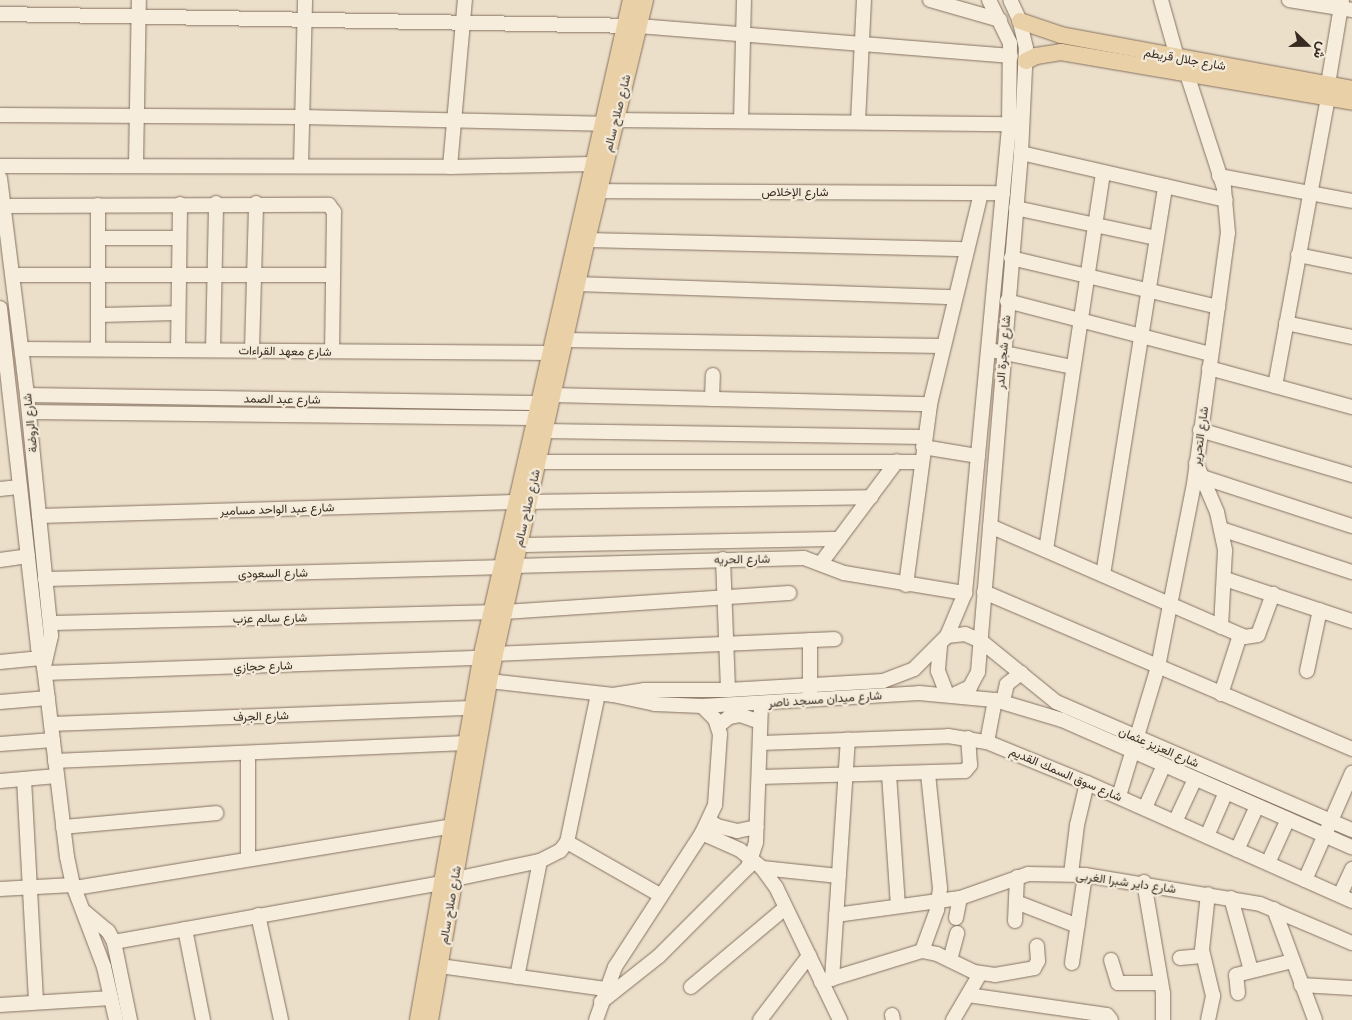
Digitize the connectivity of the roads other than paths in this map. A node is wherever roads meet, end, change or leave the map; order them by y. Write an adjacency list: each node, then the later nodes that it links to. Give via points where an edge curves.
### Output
1 (139, 0): 15 (street)
2 (305, 0): 17 (street)
3 (465, 0): 19 (street)
4 (631, 0): 20 (main road, شارع صلاح سالم)
5 (645, 0): 20 (main road, شارع صلاح سالم)
6 (744, 0): 21 (street)
7 (864, 0): 22 (street)
8 (930, 0): 16 (street)
9 (989, 0): 16 (street, شارع شجرة الدر)
10 (1010, 0): 18 (street, شارع شجرة الدر)
11 (1160, 0): 24 (street)
12 (1289, 0): 13 (street)
13 (1345, 6): 28 (street)
14 (0, 14): 15 (street)
15 (138, 18): 17 (street); 32 (street)
16 (1000, 20): 25 (street, شارع شجرة الدر)
17 (304, 21): 19 (street); 31 (street)
18 (1020, 21): 23 (main road, شارع جلال قريطم); 25 (street, شارع شجرة الدر)
19 (464, 24): 20 (street); 33 (street)
20 (632, 26): 21 (street); 35 (main road, شارع صلاح سالم)
21 (744, 34): 22 (street); 34 (street)
22 (862, 42): 25 (street); 36 (street)
23 (1074, 46): 24 (main road, شارع جلال قريطم); 25 (main road, شارع جلال قريطم); 26 (main road, شارع جلال قريطم)
24 (1177, 57): 28 (main road, شارع جلال قريطم)
25 (1018, 58): 37 (street, شارع شجرة الدر); 38 (street, شارع شجرة الدر)
26 (1187, 74): 28 (main road, شارع جلال قريطم); 45 (street, شارع التحرير)
27 (1352, 88): 28 (main road, شارع جلال قريطم)
28 (1328, 91): 29 (main road, شارع جلال قريطم); 51 (street)
29 (1352, 102)
30 (0, 115): 32 (street)
31 (302, 117): 32 (street); 33 (street); 42 (street)
32 (136, 118): 39 (street)
33 (453, 121): 35 (street); 43 (street)
34 (741, 121): 35 (street); 36 (street)
35 (608, 122): 40 (main road, شارع صلاح سالم); 48 (main road, شارع صلاح سالم)
36 (858, 122): 37 (street)
37 (1009, 124): 50 (street, شارع شجرة الدر)
38 (1021, 153): 44 (street); 59 (street, شارع شجرة الدر)
39 (136, 164): 41 (street); 42 (street)
40 (592, 164): 43 (street); 48 (main road, شارع صلاح سالم)
41 (0, 166)
42 (301, 166): 43 (street)
43 (450, 168)
44 (1103, 172): 47 (street); 60 (street)
45 (1219, 176): 51 (street); 52 (street, شارع التحرير)
46 (0, 178): 58 (street, شارع الروضة)
47 (1165, 186): 52 (street); 63 (street)
48 (592, 191): 49 (street, شارع الإخلاص); 64 (main road, شارع صلاح سالم); 97 (main road, شارع صلاح سالم)
49 (981, 193): 50 (street, شارع الإخلاص); 65 (street)
50 (1003, 193): 96 (street, شارع شجرة الدر)
51 (1309, 193): 53 (street); 66 (street)
52 (1226, 200): 80 (street, شارع التحرير, via 1228,233)
53 (1352, 201)
54 (256, 203): 56 (street); 72 (street); 73 (street, via 323,203 334,212)
55 (180, 204): 56 (street); 57 (street); 62 (street)
56 (216, 204): 71 (street)
57 (98, 205): 58 (street); 61 (street)
58 (4, 206): 74 (street, شارع الروضة)
59 (1016, 208): 60 (street); 67 (street, شارع شجرة الدر)
60 (1095, 224): 63 (street); 75 (street)
61 (98, 238): 62 (street); 69 (street)
62 (179, 238): 70 (street)
63 (1156, 238): 77 (street)
64 (587, 240): 65 (street); 76 (main road, شارع صلاح سالم)
65 (967, 249): 78 (street)
66 (1298, 255): 68 (street); 85 (street)
67 (1011, 258): 75 (street); 79 (street, شارع شجرة الدر)
68 (1352, 266)
69 (98, 274): 70 (street); 74 (street); 83 (street)
70 (179, 275): 71 (street); 82 (street)
71 (214, 275): 72 (street); 93 (street)
72 (254, 275): 73 (street); 94 (street)
73 (333, 275): 95 (street)
74 (13, 276): 90 (street, شارع الروضة)
75 (1087, 276): 77 (street); 84 (street)
76 (577, 284): 78 (street); 88 (main road, شارع صلاح سالم)
77 (1148, 290): 80 (street); 86 (street)
78 (954, 297): 89 (street)
79 (1007, 301): 84 (street); 96 (street, شارع شجرة الدر)
80 (1218, 307): 98 (street, شارع التحرير)
81 (0, 308): 99 (street, شارع الروضة)
82 (178, 313): 83 (street); 92 (street)
83 (98, 315): 91 (street)
84 (1080, 320): 86 (street); 100 (street)
85 (1286, 323): 87 (street); 103 (street)
86 (1141, 336): 98 (street); 139 (street)
87 (1352, 337)
88 (565, 340): 89 (street); 105 (main road, شارع صلاح سالم)
89 (942, 346): 107 (street)
90 (22, 349): 91 (street, شارع معهد القراءات); 104 (street, شارع الروضة)
91 (98, 349): 92 (street, شارع معهد القراءات)
92 (178, 350): 93 (street, شارع معهد القراءات)
93 (213, 350): 94 (street, شارع معهد القراءات)
94 (252, 350): 95 (street, شارع معهد القراءات)
95 (332, 351): 97 (street, شارع معهد القراءات)
96 (996, 352): 100 (street); 115 (street, شارع شجرة الدر); 127 (street, شارع شجرة الدر)
97 (549, 353): 109 (main road, شارع صلاح سالم)
98 (1212, 354): 101 (street, شارع التحرير)
99 (3, 357): 110 (street, شارع الروضة)
100 (1072, 367): 132 (street)
101 (1209, 368): 103 (street); 112 (street, شارع التحرير)
102 (713, 375): 106 (street)
103 (1275, 386): 108 (street)
104 (28, 395): 109 (street, شارع عبد الصمد); 111 (street, شارع الروضة)
105 (552, 395): 106 (street); 113 (main road, شارع صلاح سالم)
106 (712, 399): 107 (street)
107 (930, 404): 114 (street)
108 (1352, 407)
109 (536, 411): 111 (street, شارع عبد الصمد); 125 (main road, شارع صلاح سالم)
110 (6, 412): 122 (street, شارع الروضة)
111 (29, 412): 126 (street, شارع الروضة)
112 (1200, 430): 119 (street, شارع التحرير); 120 (street)
113 (544, 431): 114 (street); 117 (main road, شارع صلاح سالم)
114 (923, 442): 115 (street); 118 (street)
115 (978, 456): 145 (street, شارع شجرة الدر)
116 (897, 461): 117 (street); 118 (street); 124 (street)
117 (538, 462): 125 (main road, شارع صلاح سالم)
118 (921, 462): 142 (street)
119 (1196, 462): 121 (street); 148 (street, شارع التحرير)
120 (1352, 475)
121 (1202, 477): 128 (street); 129 (street)
122 (20, 487): 123 (street); 133 (street, شارع الروضة)
123 (0, 489)
124 (870, 497): 125 (street, شارع عبد الواحد مسامير); 130 (street)
125 (522, 502): 126 (street, شارع عبد الواحد مسامير); 131 (main road, شارع صلاح سالم); 137 (main road, شارع صلاح سالم)
126 (39, 516): 140 (street, شارع الروضة)
127 (990, 526): 132 (street); 143 (street, شارع شجرة الدر)
128 (1352, 526)
129 (1221, 529): 138 (street); 141 (street)
130 (839, 539): 131 (street); 136 (street)
131 (519, 545): 137 (main road, شارع صلاح سالم)
132 (1046, 550): 139 (street)
133 (28, 556): 134 (street); 162 (street, شارع الروضة)
134 (0, 560)
135 (722, 560): 136 (street, شارع الحريه, via 804,558); 137 (street, شارع الحريه); 147 (street)
136 (821, 563): 142 (street, شارع الحريه, via 844,572)
137 (508, 566): 140 (street, شارع السعودى); 150 (main road, شارع صلاح سالم)
138 (1352, 572)
139 (1102, 575): 148 (street)
140 (46, 579): 152 (street, شارع الروضة)
141 (1225, 579): 146 (street); 153 (street)
142 (906, 585): 145 (street, شارع الحريه)
143 (984, 592): 158 (street, شارع شجرة الدر); 163 (street)
144 (789, 593): 147 (street, شارع سالم عزب)
145 (965, 593): 157 (street, شارع شجرة الدر)
146 (1273, 594): 149 (street); 154 (street, via 1258,635 1250,638)
147 (724, 597): 150 (street, شارع سالم عزب); 159 (street)
148 (1170, 605): 153 (street); 163 (street, شارع التحرير)
149 (1320, 610): 151 (street); 164 (street)
150 (497, 612): 152 (street, شارع سالم عزب); 160 (main road, شارع صلاح سالم)
151 (1352, 621)
152 (50, 623): 162 (street, شارع الروضة, via 51,646)
153 (1221, 627): 154 (street)
154 (1240, 635): 171 (street)
155 (835, 639): 156 (street, شارع حجازي)
156 (810, 640): 159 (street, شارع حجازي); 168 (street)
157 (944, 641): 158 (street, via 964,634); 168 (street, شارع ميدان مسجد ناصر, via 914,669 899,676); 170 (street, via 938,671)
158 (981, 641): 165 (street, شارع العزيز عثمان); 170 (street, شارع شجرة الدر, via 976,677 970,686)
159 (726, 644): 160 (street, شارع حجازي); 167 (street)
160 (488, 656): 162 (street, شارع حجازي); 166 (main road, شارع صلاح سالم); 178 (main road, شارع صلاح سالم)
161 (0, 662): 162 (street, شارع حجازي)
162 (43, 666): 173 (street, شارع الروضة)
163 (1158, 667): 171 (street); 183 (street, شارع التحرير)
164 (1307, 671)
165 (1021, 673): 174 (street, via 1007,684); 183 (street, شارع العزيز عثمان, via 1056,702)
166 (489, 681): 169 (street, شارع ميدان مسجد ناصر); 235 (main road, شارع صلاح سالم)
167 (728, 690): 168 (street, شارع ميدان مسجد ناصر); 172 (street, شارع ميدان مسجد ناصر, via 644,690)
168 (810, 693): 170 (street, شارع ميدان مسجد ناصر); 176 (street, شارع ميدان مسجد ناصر)
169 (598, 694): 172 (street, شارع ميدان مسجد ناصر); 222 (street)
170 (951, 694): 174 (street, شارع ميدان مسجد ناصر)
171 (1222, 694): 191 (street)
172 (613, 695): 177 (street, شارع ميدان مسجد ناصر, via 640,702)
173 (48, 698): 175 (street); 181 (street, شارع الروضة)
174 (999, 701): 179 (street, شارع ميدان مسجد ناصر); 187 (street)
175 (0, 702)
176 (761, 703): 177 (street, شارع ميدان مسجد ناصر); 180 (street)
177 (702, 706): 182 (street)
178 (471, 708): 181 (street, شارع الجرف); 190 (main road, شارع صلاح سالم)
179 (1037, 711): 192 (street, شارع العزيز عثمان)
180 (760, 722): 182 (street, via 740,715 729,717); 188 (street)
181 (51, 724): 185 (street, شارع الروضة)
182 (718, 726): 212 (street, via 718,789)
183 (1138, 737): 192 (street, شارع التحرير); 213 (street, شارع العزيز عثمان)
184 (968, 738): 186 (street, شارع سوق السمك القديم); 187 (street, شارع سوق السمك القديم); 196 (street, via 968,769)
185 (53, 740): 189 (street); 194 (street, شارع الروضة)
186 (848, 740): 188 (street, شارع سوق السمك القديم); 199 (street)
187 (987, 742): 205 (street, شارع سوق السمك القديم)
188 (760, 743): 201 (street)
189 (0, 744)
190 (465, 744): 193 (street); 215 (main road, شارع صلاح سالم)
191 (1352, 749)
192 (1134, 752): 195 (street, شارع العزيز عثمان); 207 (street, شارع التحرير)
193 (248, 753): 194 (street); 225 (street)
194 (55, 761): 200 (street, شارع الروضة)
195 (1164, 765): 203 (street, شارع العزيز عثمان); 209 (street)
196 (928, 773): 198 (street); 245 (street)
197 (1352, 773): 213 (street)
198 (889, 774): 199 (street); 247 (street)
199 (846, 775): 201 (street); 232 (street)
200 (57, 776): 202 (street); 217 (street, شارع الروضة)
201 (760, 777): 216 (street)
202 (24, 779): 204 (street); 238 (street)
203 (1195, 779): 206 (street, شارع العزيز عثمان); 214 (street)
204 (0, 781)
205 (1088, 783): 207 (street, شارع سوق السمك القديم); 230 (street, via 1077,825)
206 (1226, 792): 208 (street, شارع العزيز عثمان); 220 (street)
207 (1119, 796): 209 (street, شارع سوق السمك القديم)
208 (1257, 806): 211 (street, شارع العزيز عثمان); 224 (street)
209 (1145, 808): 214 (street, شارع سوق السمك القديم)
210 (216, 813): 217 (street)
211 (1288, 819): 221 (street, شارع العزيز عثمان); 228 (street)
212 (709, 820): 216 (street, via 737,832); 219 (street)
213 (1331, 821): 218 (street, شارع العزيز عثمان); 221 (street)
214 (1175, 822): 220 (street, شارع سوق السمك القديم)
215 (452, 826): 225 (street); 235 (main road, شارع صلاح سالم)
216 (757, 827): 227 (street)
217 (63, 828): 237 (street, شارع الروضة)
218 (1352, 830)
219 (702, 833): 227 (street, via 728,843); 241 (street)
220 (1207, 836): 224 (street, شارع سوق السمك القديم)
221 (1325, 836): 223 (street, شارع العزيز عثمان); 234 (street)
222 (567, 842): 226 (street, via 556,854); 241 (street)
223 (1352, 847)
224 (1238, 850): 228 (street, شارع سوق السمك القديم)
225 (248, 859): 237 (street)
226 (540, 862): 235 (street); 272 (street)
227 (758, 863): 232 (street); 248 (street); 283 (street, via 748,867 641,972)
228 (1268, 863): 234 (street, شارع سوق السمك القديم)
229 (1352, 869): 244 (street)
230 (1070, 874): 231 (street, شارع داير شبرا الغربى); 233 (street, شارع داير شبرا الغربى)
231 (1085, 875): 236 (street, شارع داير شبرا الغربى); 255 (street)
232 (839, 876): 252 (street)
233 (1017, 877): 242 (street, شارع داير شبرا الغربى); 246 (street)
234 (1305, 880): 244 (street, شارع سوق السمك القديم)
235 (448, 881): 251 (street); 269 (main road, شارع صلاح سالم); 289 (main road, شارع صلاح سالم)
236 (1144, 882): 240 (street, شارع داير شبرا الغربى); 274 (street)
237 (74, 887): 238 (street); 250 (street, شارع الروضة)
238 (30, 888): 239 (street); 282 (street)
239 (0, 889)
240 (1208, 894): 243 (street, شارع داير شبرا الغربى); 263 (street)
241 (660, 895): 278 (street)
242 (960, 898): 245 (street, شارع داير شبرا الغربى); 253 (street)
243 (1231, 898): 249 (street, شارع داير شبرا الغربى); 270 (street)
244 (1346, 898)
245 (939, 901): 247 (street, شارع داير شبرا الغربى); 261 (street)
246 (1016, 902): 254 (street); 255 (street)
247 (898, 906): 252 (street, شارع داير شبرا الغربى)
248 (786, 908): 262 (street); 276 (street)
249 (1274, 908): 259 (street, شارع داير شبرا الغربى); 267 (street)
250 (84, 911): 258 (street, شارع الروضة, via 99,922); 281 (street, شارع الروضة)
251 (258, 915): 256 (street); 288 (street)
252 (836, 915): 273 (street)
253 (956, 918)
254 (1015, 921)
255 (1078, 926): 268 (street)
256 (185, 929): 258 (street); 287 (street)
257 (957, 933): 265 (street)
258 (114, 942): 286 (street, شارع الروضة)
259 (1352, 943)
260 (1037, 946): 271 (street, via 1038,961 1034,968 994,976)
261 (922, 951): 265 (street); 273 (street)
262 (809, 956): 273 (street); 292 (street)
263 (1202, 956): 264 (street); 297 (street, via 1213,996)
264 (1180, 958)
265 (950, 960): 271 (street)
266 (1111, 960): 274 (street, via 1115,980 1122,984)
267 (1292, 961): 270 (street); 275 (street)
268 (1072, 963)
269 (440, 966): 272 (street); 290 (main road, شارع صلاح سالم)
270 (1251, 970): 279 (street, via 1236,975)
271 (980, 974): 280 (street)
272 (517, 977): 278 (street)
273 (827, 980): 293 (street)
274 (1161, 983): 296 (street)
275 (1301, 985): 277 (street); 298 (street)
276 (691, 988)
277 (1352, 988)
278 (605, 989): 283 (street)
279 (1238, 993)
280 (968, 995): 294 (street); 295 (street, via 1107,1016)
281 (112, 998): 282 (street); 285 (street, شارع الروضة)
282 (36, 1002): 284 (street)
283 (601, 1002): 291 (street)
284 (0, 1005)
285 (116, 1020)
286 (130, 1020)
287 (203, 1020)
288 (281, 1020)
289 (418, 1020)
290 (430, 1020)
291 (596, 1020)
292 (760, 1020)
293 (840, 1020)
294 (953, 1020)
295 (1111, 1020)
296 (1163, 1020)
297 (1208, 1020)
298 (1315, 1020)

